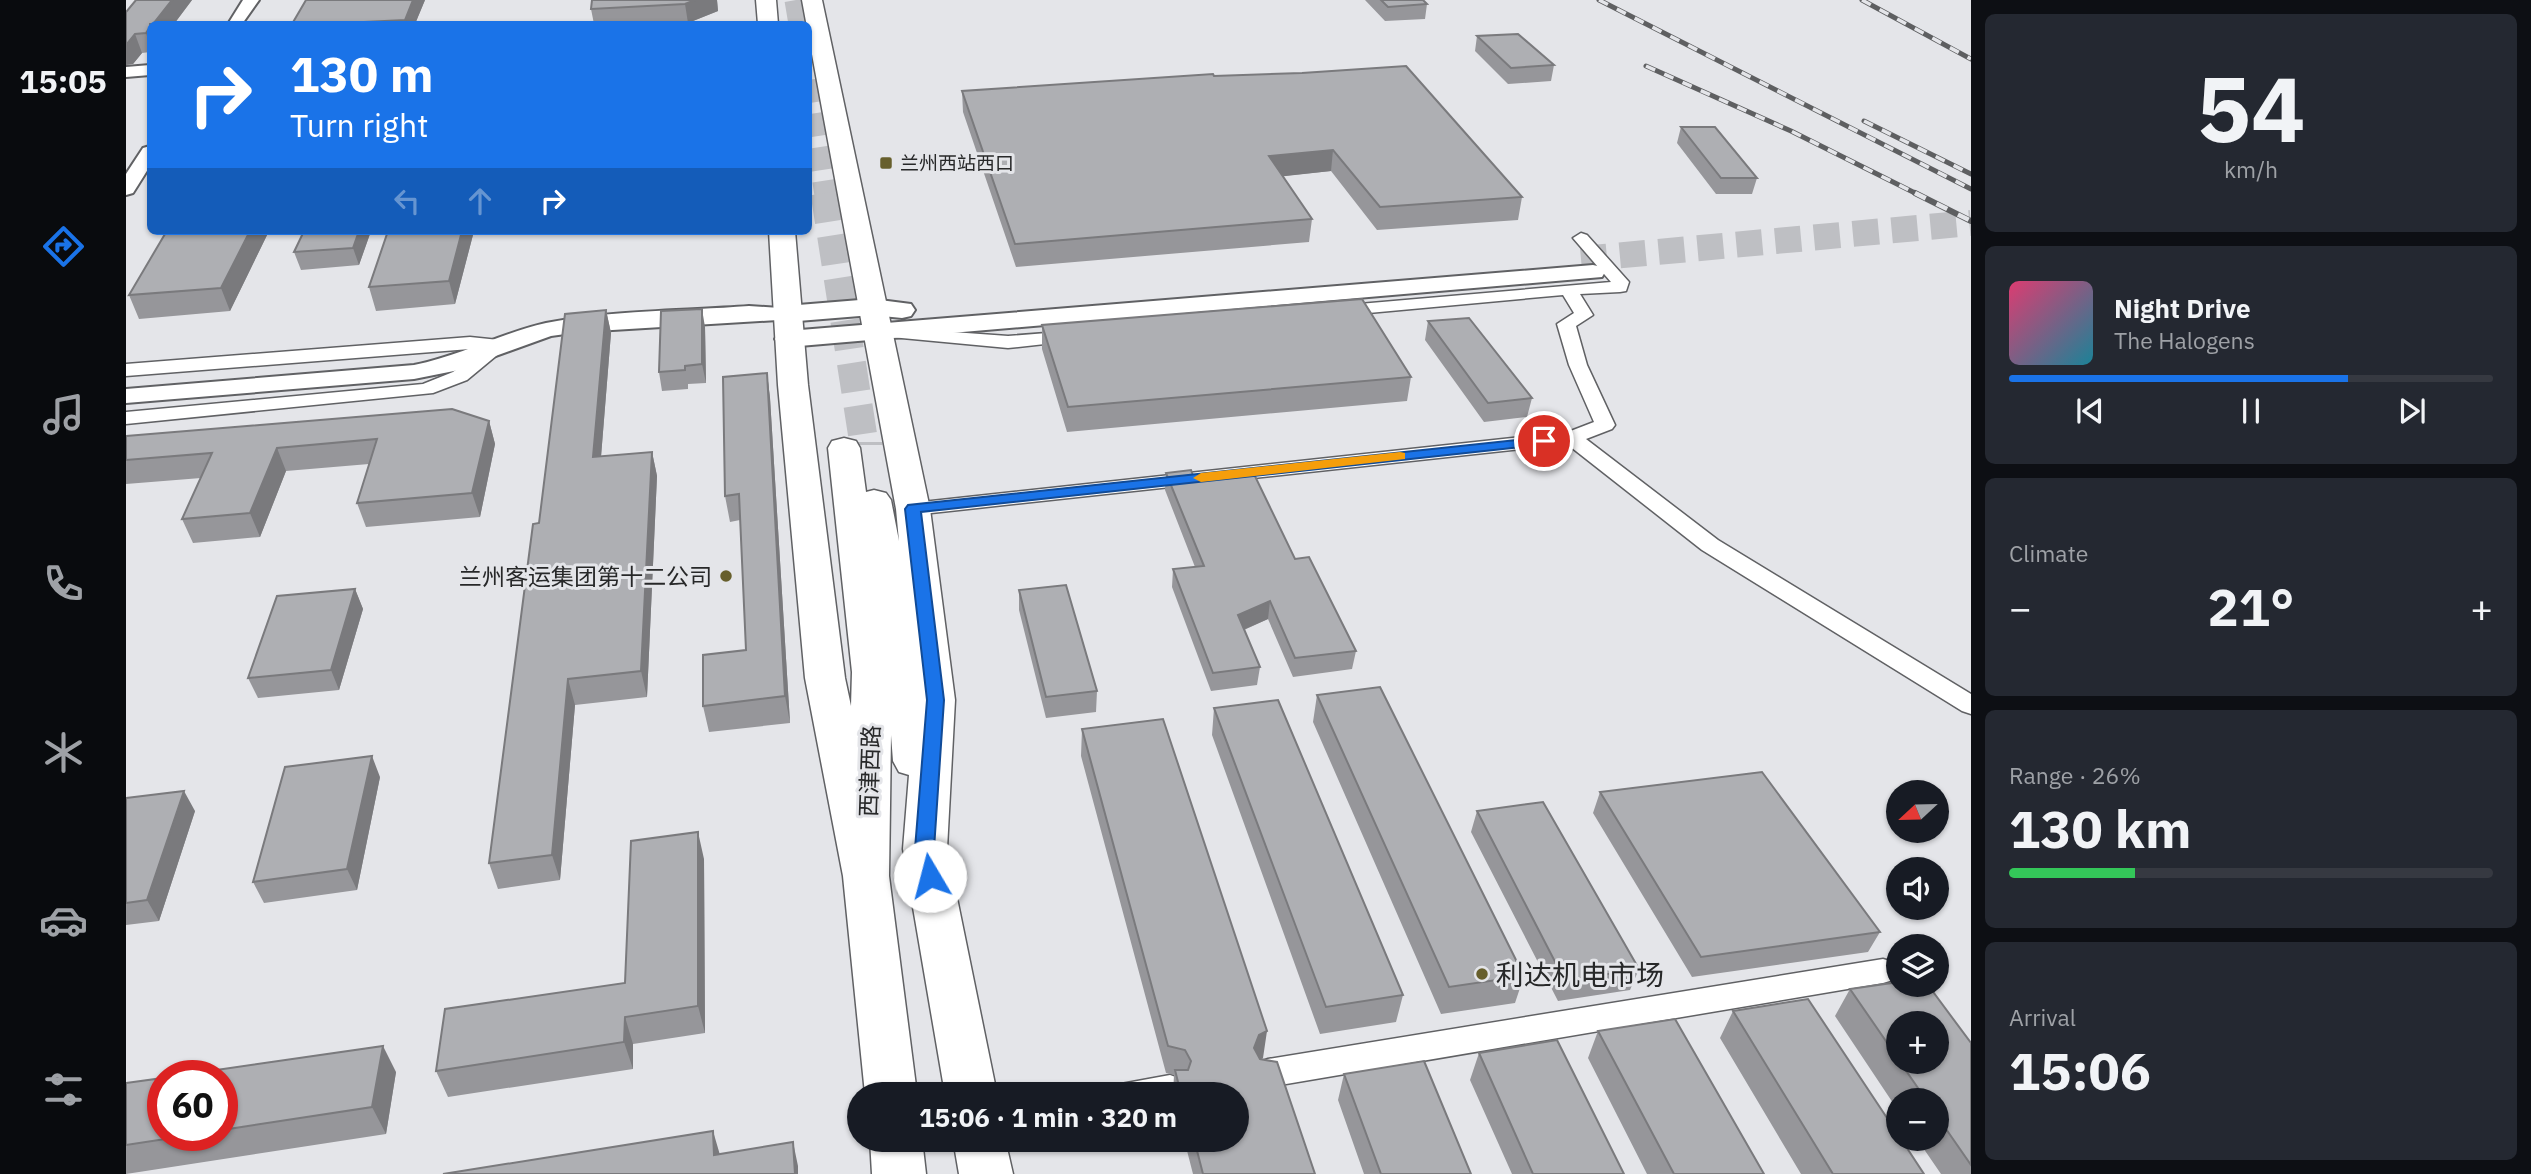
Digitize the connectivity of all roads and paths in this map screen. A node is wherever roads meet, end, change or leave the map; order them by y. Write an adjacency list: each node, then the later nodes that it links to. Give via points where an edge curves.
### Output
1 (251, 0): 4 (street)
2 (766, 0): 5 (main road)
3 (812, 0): 8 (main road, 西津西路)
4 (237, 21)
5 (768, 21)
6 (147, 70): 7 (street)
7 (126, 72)
8 (817, 72): 15 (main road, 西津西路)
9 (147, 157): 10 (street)
10 (126, 189)
11 (782, 235): 16 (main road)
12 (1585, 257): 13 (street, via 1620,282 1620,287); 15 (main road)
13 (1568, 289): 14 (street); 22 (street, via 1584,315 1566,324 1578,365 1605,425)
14 (1295, 315)
15 (874, 319): 16 (main road); 17 (street, via 1008,342); 23 (main road, 西津西路)
16 (787, 326): 18 (street, via 749,313 580,325); 26 (main road, via 825,678)
17 (1090, 334)
18 (499, 346): 19 (street, via 470,344); 20 (street, via 446,366 414,372); 21 (street, via 460,376 426,389)
19 (126, 370)
20 (126, 396)
21 (126, 418)
22 (1571, 438): 23 (street); 24 (street, via 1710,545)
23 (913, 509): 25 (main road, 西津西路, via 935,700)
24 (1971, 705)
25 (925, 849): 26 (main road, 西津西路, via 904,669 854,447 872,672); 30 (main road, 西津西路)
26 (866, 876): 29 (main road, 西津西路)
27 (1883, 971): 28 (street)
28 (1268, 1073)
29 (890, 1082)
30 (969, 1082)
31 (896, 1152): 33 (main road)
32 (982, 1152): 34 (main road)
33 (899, 1174)
34 (986, 1174)

